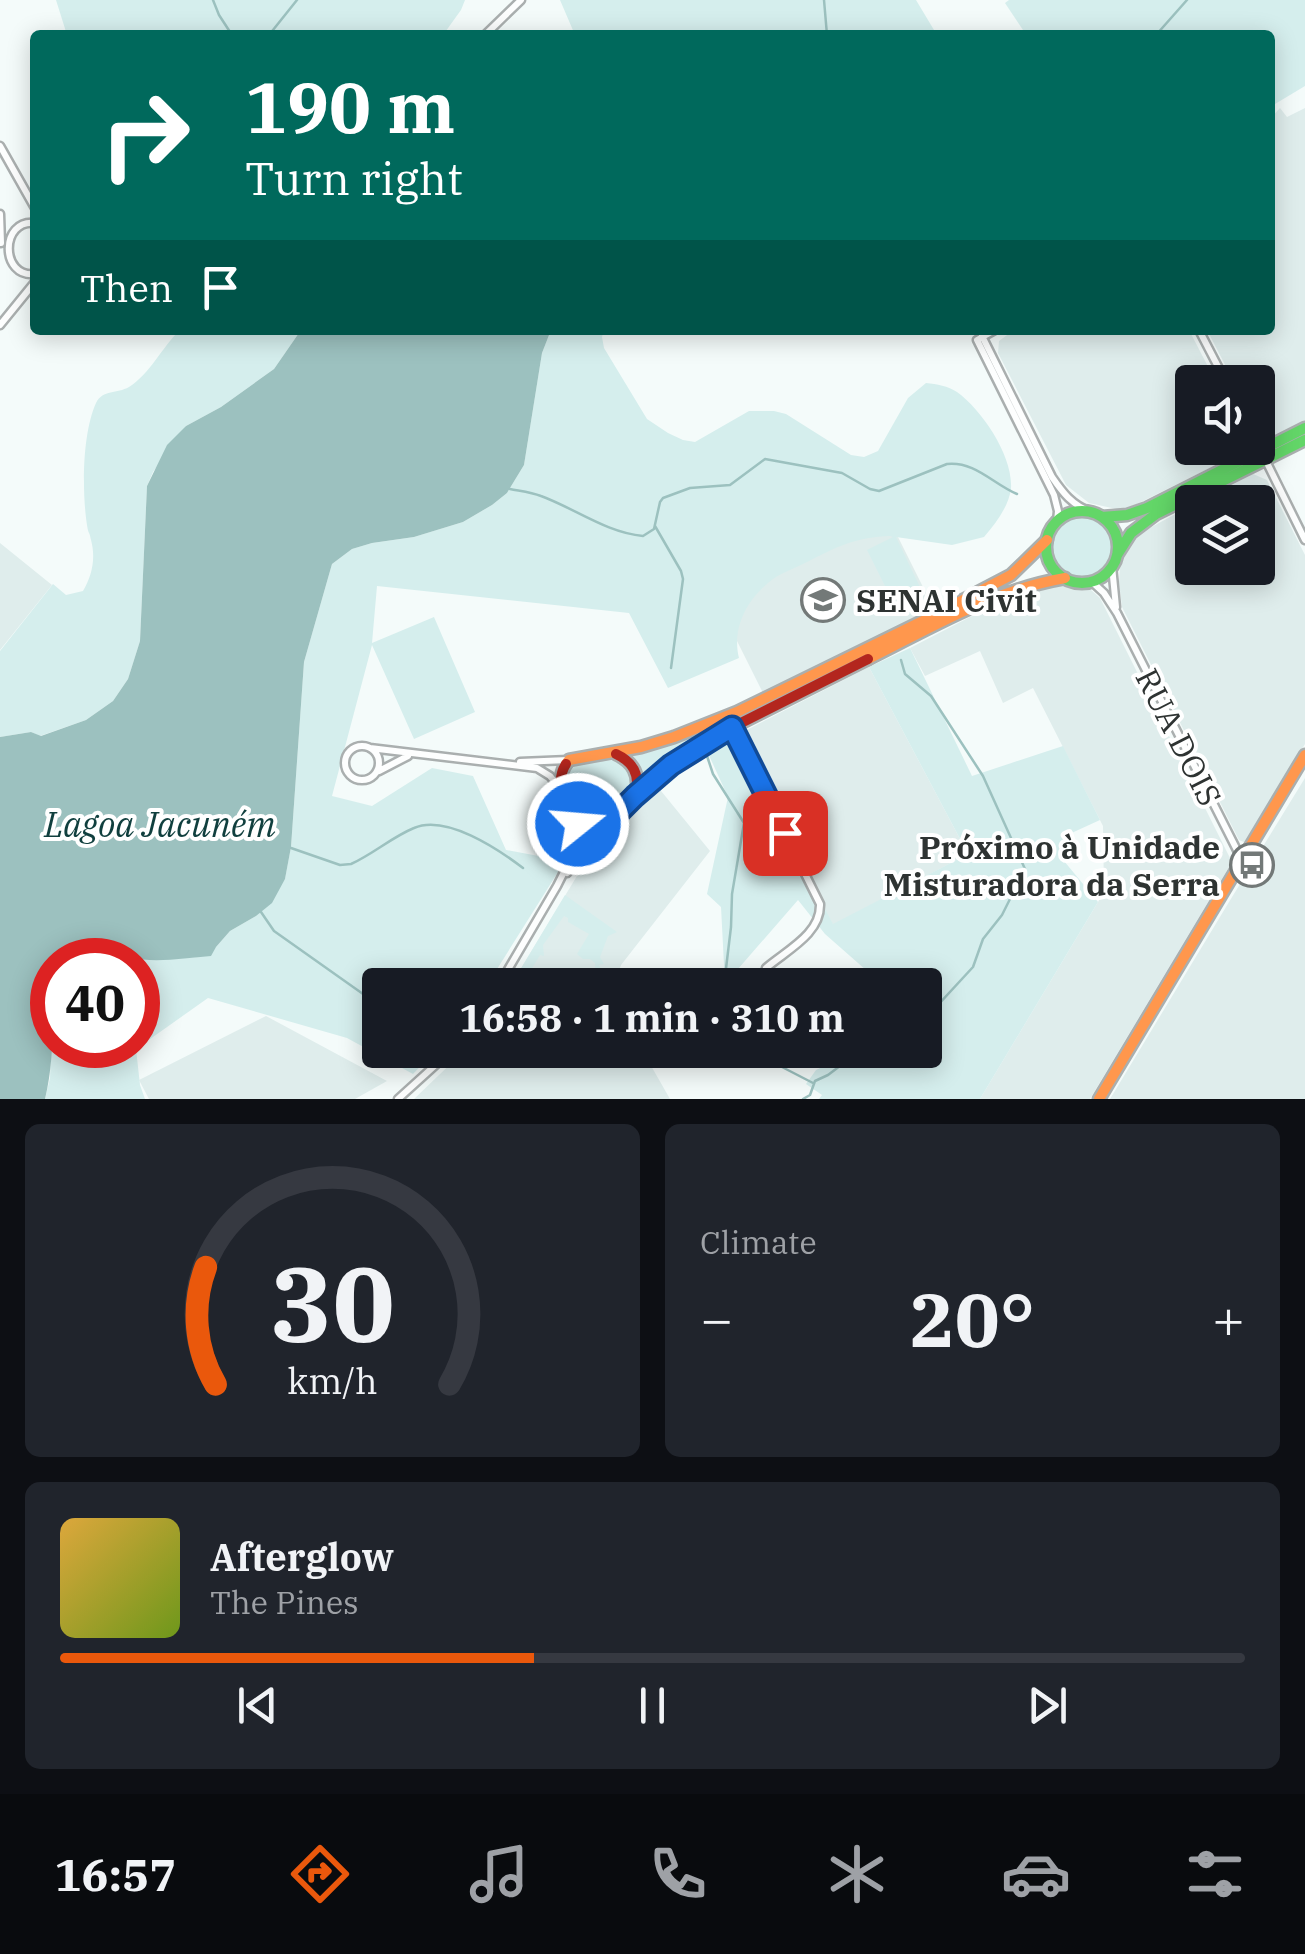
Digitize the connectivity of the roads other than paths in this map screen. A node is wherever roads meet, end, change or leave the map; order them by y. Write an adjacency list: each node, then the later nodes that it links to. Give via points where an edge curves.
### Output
1 (520, 0): 2 (street)
2 (490, 30)
3 (0, 146): 4 (street)
4 (30, 199)
5 (0, 214): 7 (street)
6 (30, 222): 7 (street, via 12,227)
7 (2, 249): 8 (street); 9 (street, via 13,270)
8 (0, 259)
9 (30, 277)
10 (30, 285): 11 (street)
11 (0, 325)
12 (985, 335): 14 (street)
13 (1202, 335): 15 (street)
14 (979, 338): 23 (street, via 1062,493); 24 (street, via 1054,495)
15 (1217, 365)
16 (1305, 428): 18 (street)
17 (1305, 440): 19 (street)
18 (1275, 444)
19 (1275, 448)
20 (1233, 465): 23 (street, via 1147,508)
21 (1238, 465): 27 (street, via 1143,522)
22 (1268, 465): 26 (street)
23 (1097, 514): 24 (street, via 1073,512); 27 (street, via 1116,534)
24 (1057, 522): 25 (street)
25 (1047, 540): 28 (street, via 1051,564); 34 (street, via 983,590 746,709 674,739)
26 (1305, 540)
27 (1114, 561): 29 (street); 30 (street, RUA DOIS)
28 (1065, 578): 29 (street); 31 (street, via 991,597)
29 (1091, 581): 30 (street, RUA DOIS)
30 (1117, 614): 43 (street, RUA DOIS)
31 (732, 727): 40 (street); 46 (street, via 820,904 815,928)
32 (370, 748): 33 (street); 38 (street, via 379,760); 38 (street, via 351,750 345,768 360,780)
33 (414, 754): 37 (street); 38 (street)
34 (614, 754): 36 (street); 40 (street, via 635,770)
35 (1305, 755): 43 (street)
36 (569, 760): 37 (street); 39 (street)
37 (504, 763): 39 (street, via 542,770)
38 (375, 775)
39 (559, 787): 41 (street)
40 (635, 796): 42 (street)
41 (576, 821): 42 (street, via 589,828); 44 (street, via 577,844)
42 (606, 825): 44 (street)
43 (1242, 860): 49 (street)
44 (558, 886): 45 (street)
45 (509, 968)
46 (766, 968)
47 (432, 1068): 48 (street)
48 (398, 1099)
49 (1098, 1099)

